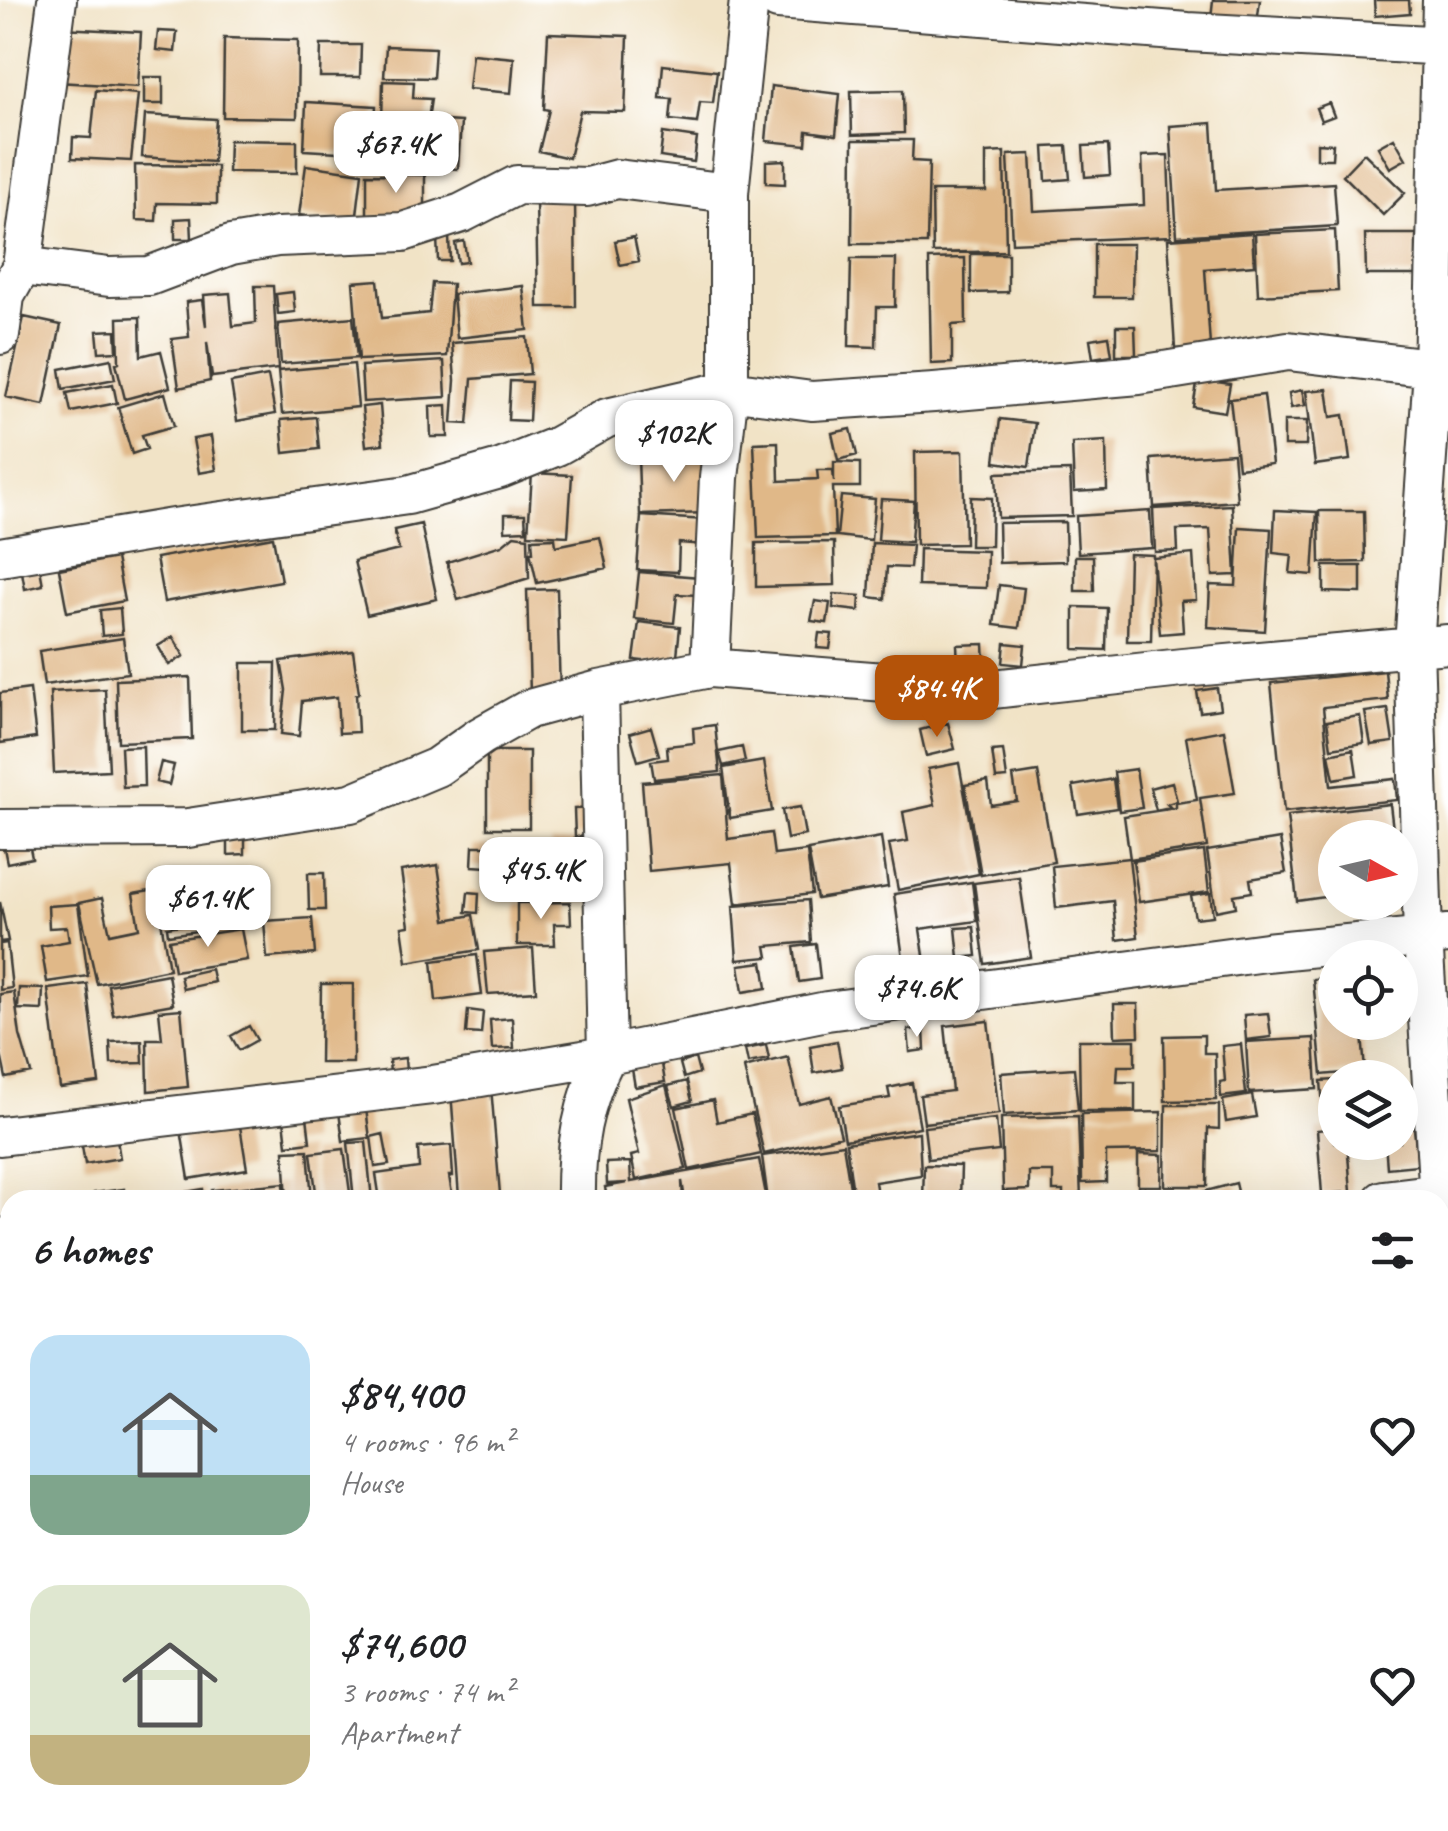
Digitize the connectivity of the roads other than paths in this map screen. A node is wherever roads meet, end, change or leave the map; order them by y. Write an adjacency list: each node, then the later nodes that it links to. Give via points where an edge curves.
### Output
1 (57, 0): 7 (street)
2 (748, 0): 6 (street)
3 (778, 0): 5 (street)
4 (1442, 0): 5 (street)
5 (1445, 46): 9 (street)
6 (728, 193): 7 (street, via 617,179 586,187 516,185 403,232 277,237 231,245 150,276); 10 (street)
7 (9, 286): 8 (street)
8 (0, 335)
9 (1440, 370): 10 (street, via 1288,350 1138,375 916,394 812,401); 12 (street)
10 (729, 390): 11 (street, via 607,418 528,458 408,495); 13 (street)
11 (0, 557)
12 (1431, 645): 13 (street, via 984,690); 16 (street)
13 (710, 668): 14 (street)
14 (599, 690): 15 (street, via 530,710 437,767 351,802 188,828); 17 (street)
15 (0, 829)
16 (1436, 935): 17 (street, via 828,1011); 20 (street)
17 (607, 1056): 18 (street, via 433,1085); 19 (street, via 584,1108)
18 (0, 1136)
19 (576, 1190)
20 (1441, 1190)

